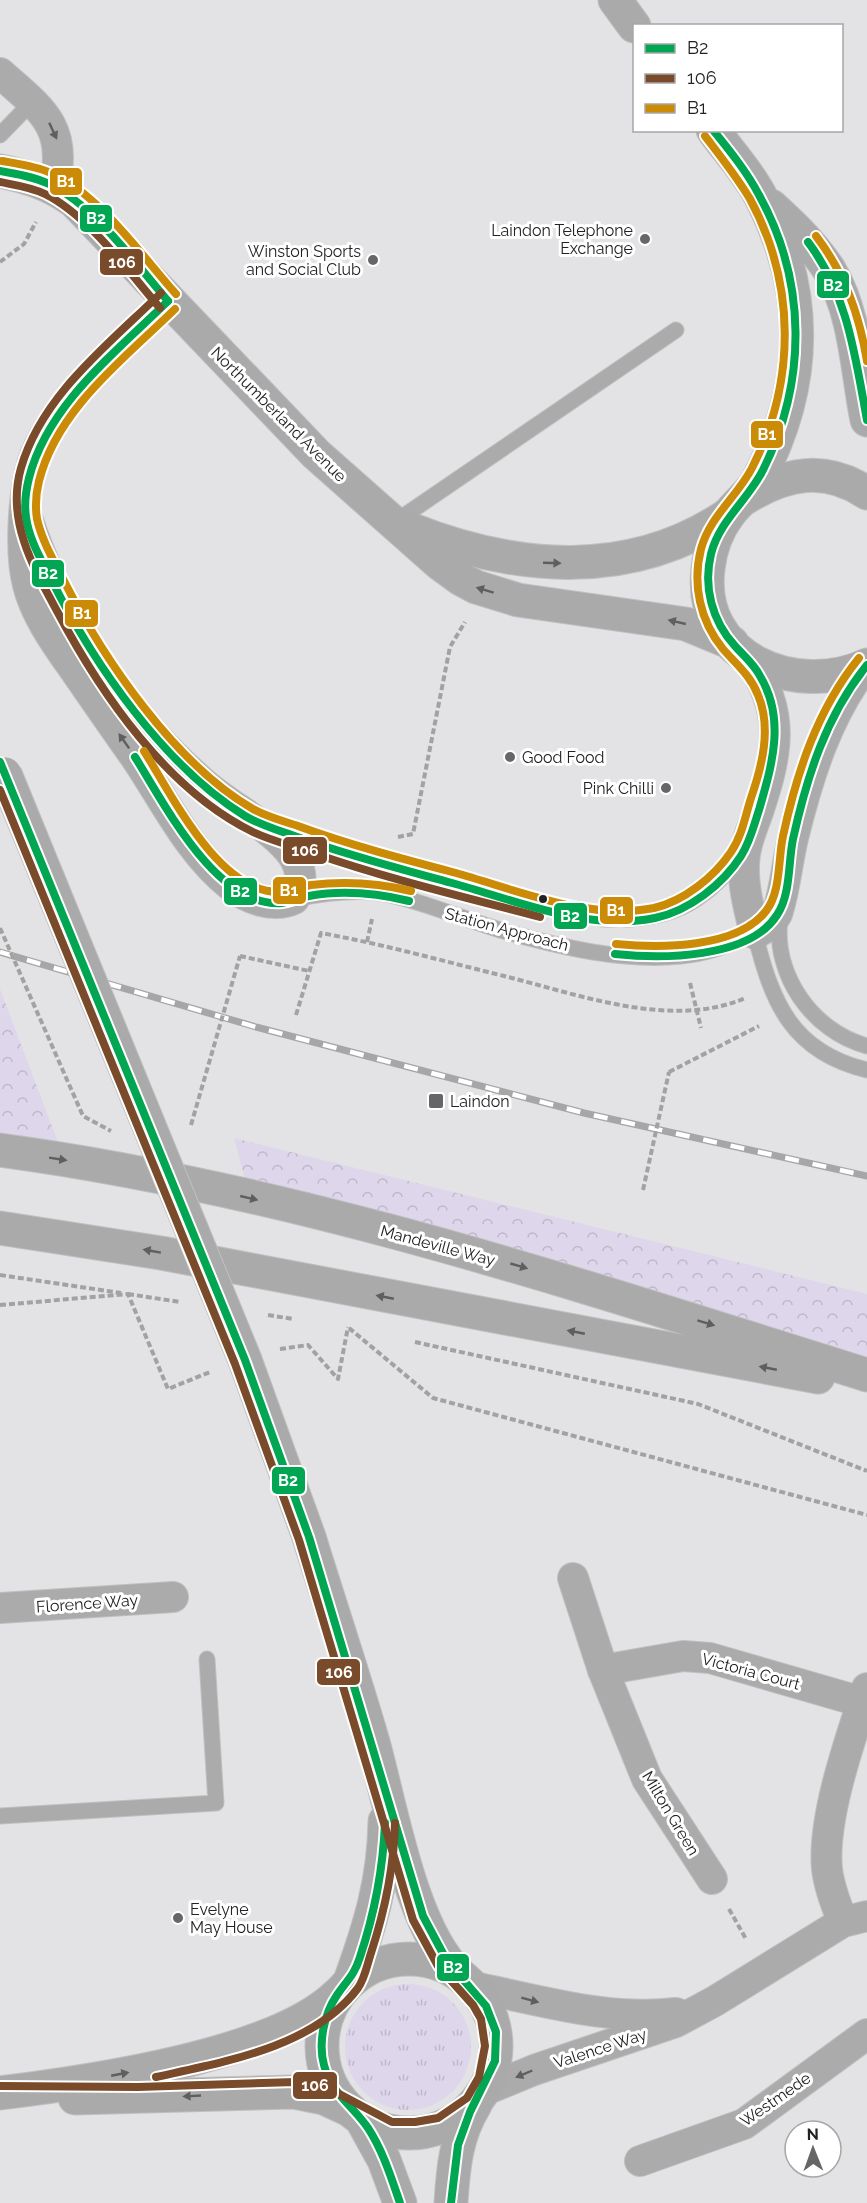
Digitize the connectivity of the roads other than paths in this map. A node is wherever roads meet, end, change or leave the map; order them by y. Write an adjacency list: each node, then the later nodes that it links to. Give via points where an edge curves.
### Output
1 (615, 0): 2 (street)
2 (633, 25)
3 (0, 74): 4 (street)
4 (32, 102): 6 (lane); 8 (street, one-way to 8, via 53,128 59,145)
5 (714, 132): 9 (street)
6 (0, 135)
7 (0, 171): 8 (street)
8 (54, 186): 10 (street, Northumberland Avenue, via 93,220)
9 (762, 199): 12 (street, via 794,227 831,273 848,318); 14 (street, via 789,271 797,306 798,336 784,420 757,482)
10 (168, 301): 15 (street, Station Approach, via 47,429 31,471); 16 (street, Northumberland Avenue, via 316,454)
11 (676, 330): 16 (lane)
12 (867, 420)
13 (867, 493): 14 (street, Northumberland Avenue, via 836,479 813,475 788,477 767,485)
14 (737, 506): 16 (street, Northumberland Avenue, one-way to 14, via 443,542 485,552 533,562 572,563 613,559 687,539); 17 (street, via 712,549 708,582 715,617)
15 (26, 515): 20 (street, Station Approach, via 55,586 114,687 162,746 229,805); 22 (street, Station Approach, one-way to 15, via 266,903 231,887 178,825 52,637 37,608 28,585 24,556)
16 (395, 522): 17 (street, Northumberland Avenue, one-way to 16, via 677,622 518,600 476,587 439,563)
17 (740, 651): 18 (street, Northumberland Avenue, via 766,668 807,678 828,677); 21 (street, Station Approach, via 762,676 771,698 775,745)
18 (867, 665): 23 (street, Station Approach, via 837,711 813,769 793,840)
19 (0, 762): 37 (street, bridge, via 245,1360 309,1537)
20 (256, 822): 21 (lane, Station Approach, via 382,865 603,920 634,921 674,913 702,896); 22 (street, Station Approach, via 294,858 301,878)
21 (746, 848): 24 (street, Station Approach, via 746,891)
22 (294, 899): 24 (lane, Station Approach, via 378,893 579,949 652,957 683,956 721,948)
23 (782, 900): 24 (street, Station Approach, via 770,925); 25 (lane, via 780,947 788,980 820,1020 850,1042)
24 (755, 934): 26 (lane, via 769,987 783,1014 803,1038 826,1056)
25 (867, 1046)
26 (867, 1070)
27 (0, 1150): 29 (street, Mandeville Way, one-way to 29, via 191,1184 472,1252)
28 (0, 1228): 30 (street, one-way to 28, via 161,1253)
29 (867, 1375)
30 (867, 1386)
31 (573, 1578): 35 (street, Milton Green)
32 (173, 1597): 33 (street, Florence Way)
33 (0, 1608)
34 (207, 1659): 38 (lane, via 216,1803)
35 (603, 1670): 36 (street, Victoria Court, via 683,1656 710,1658); 39 (street, Milton Green, via 647,1779)
36 (865, 1695): 40 (street, via 839,1783 827,1844 833,1896)
37 (384, 1783): 41 (street, via 426,1923 446,1960); 42 (street, via 379,1891 368,1931)
38 (0, 1816)
39 (712, 1879)
40 (855, 1919): 43 (street, Valence Way)
41 (468, 1982): 42 (street, via 434,1961 402,1959 373,1966); 43 (street, Valence Way, one-way to 43, via 569,2009 612,2014 650,2016 682,2012); 46 (street, via 495,2031 494,2064)
42 (344, 1988): 45 (street, one-way to 42, via 206,2055 286,2027 324,2006); 47 (street, via 323,2031 323,2062 330,2086)
43 (716, 2001): 46 (street, Valence Way, one-way to 46, via 648,2033 542,2067)
44 (867, 2034): 48 (street, Westmede, via 744,2124)
45 (0, 2094): 47 (street, one-way to 45, via 324,2098 294,2092 138,2098)
46 (479, 2098): 47 (street, via 454,2122 416,2133 390,2133); 50 (street, via 457,2149)
47 (357, 2116): 49 (street, via 384,2160)
48 (640, 2162)
49 (400, 2203)
50 (451, 2203)

